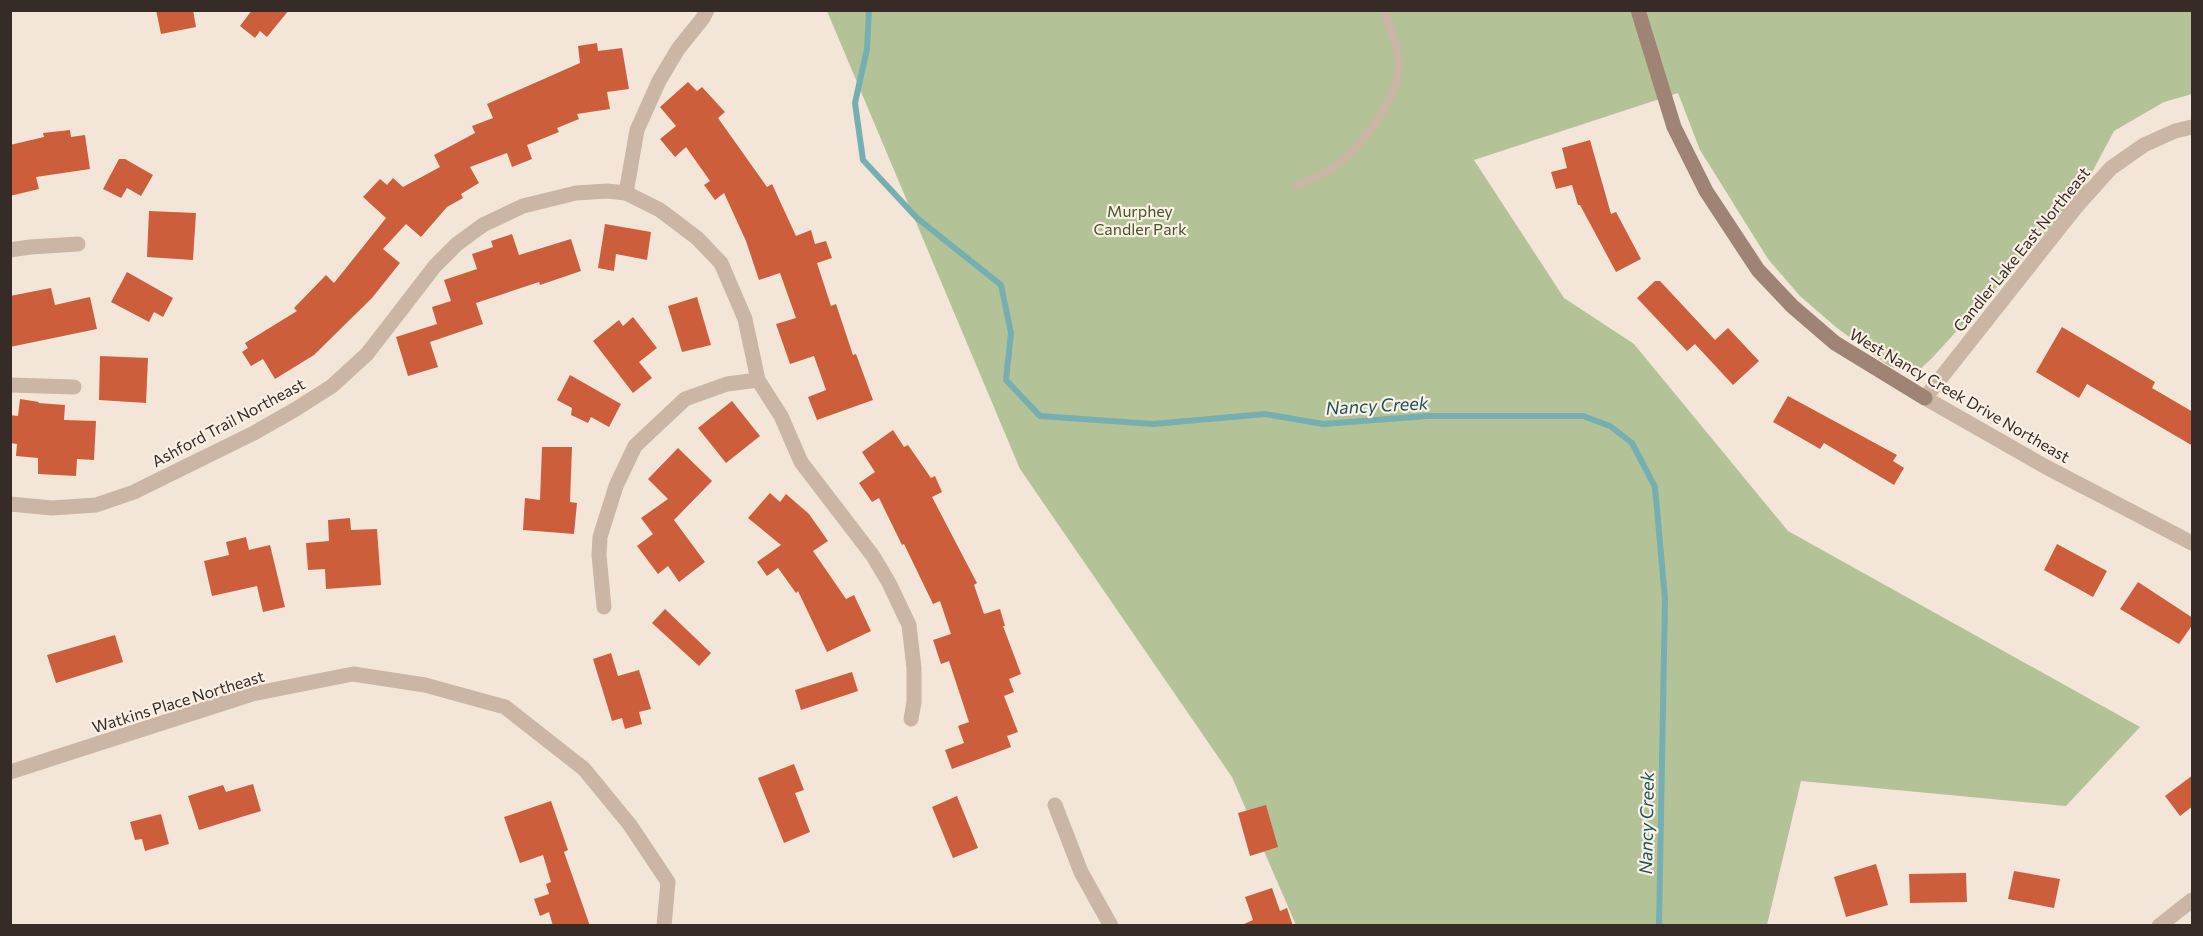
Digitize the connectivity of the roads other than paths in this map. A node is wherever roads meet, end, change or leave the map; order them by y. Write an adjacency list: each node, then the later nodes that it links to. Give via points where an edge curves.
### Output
1 (707, 10): 6 (street, via 659,81 637,130)
2 (1384, 10): 5 (lane, via 1399,59 1394,85 1376,124 1332,169)
3 (1638, 10): 12 (street, West Nancy Creek Drive Northeast, via 1674,127 1706,191 1758,270 1791,306 1835,343)
4 (2193, 127): 12 (street, Candler Lake East Northeast, via 2144,145 2111,168)
5 (1296, 186)
6 (626, 193): 9 (street, Ashford Trail Northeast, via 660,210 697,238 721,263 745,318); 13 (street, Ashford Trail Northeast, via 576,193 523,206 483,225 435,266 367,354 332,386 254,433 134,492 96,505 52,508)
7 (78, 244): 8 (street)
8 (10, 250)
9 (758, 380): 15 (street, via 727,384 685,399 635,446 616,486 600,537); 16 (street, Ashford Trail Northeast, via 781,416 801,462 873,556 909,625 914,668)
10 (10, 385): 11 (street)
11 (74, 387)
12 (1925, 398): 14 (street, West Nancy Creek Drive Northeast)
13 (10, 504)
14 (2193, 543)
15 (604, 607)
16 (910, 718)
17 (10, 772): 20 (street, Watkins Place Northeast, via 252,694 352,674 425,685 505,707 584,769 630,825 668,882)
18 (1054, 805): 21 (street, via 1081,872)
19 (2193, 900): 22 (street)
20 (664, 926)
21 (1111, 926)
22 (2159, 926)

